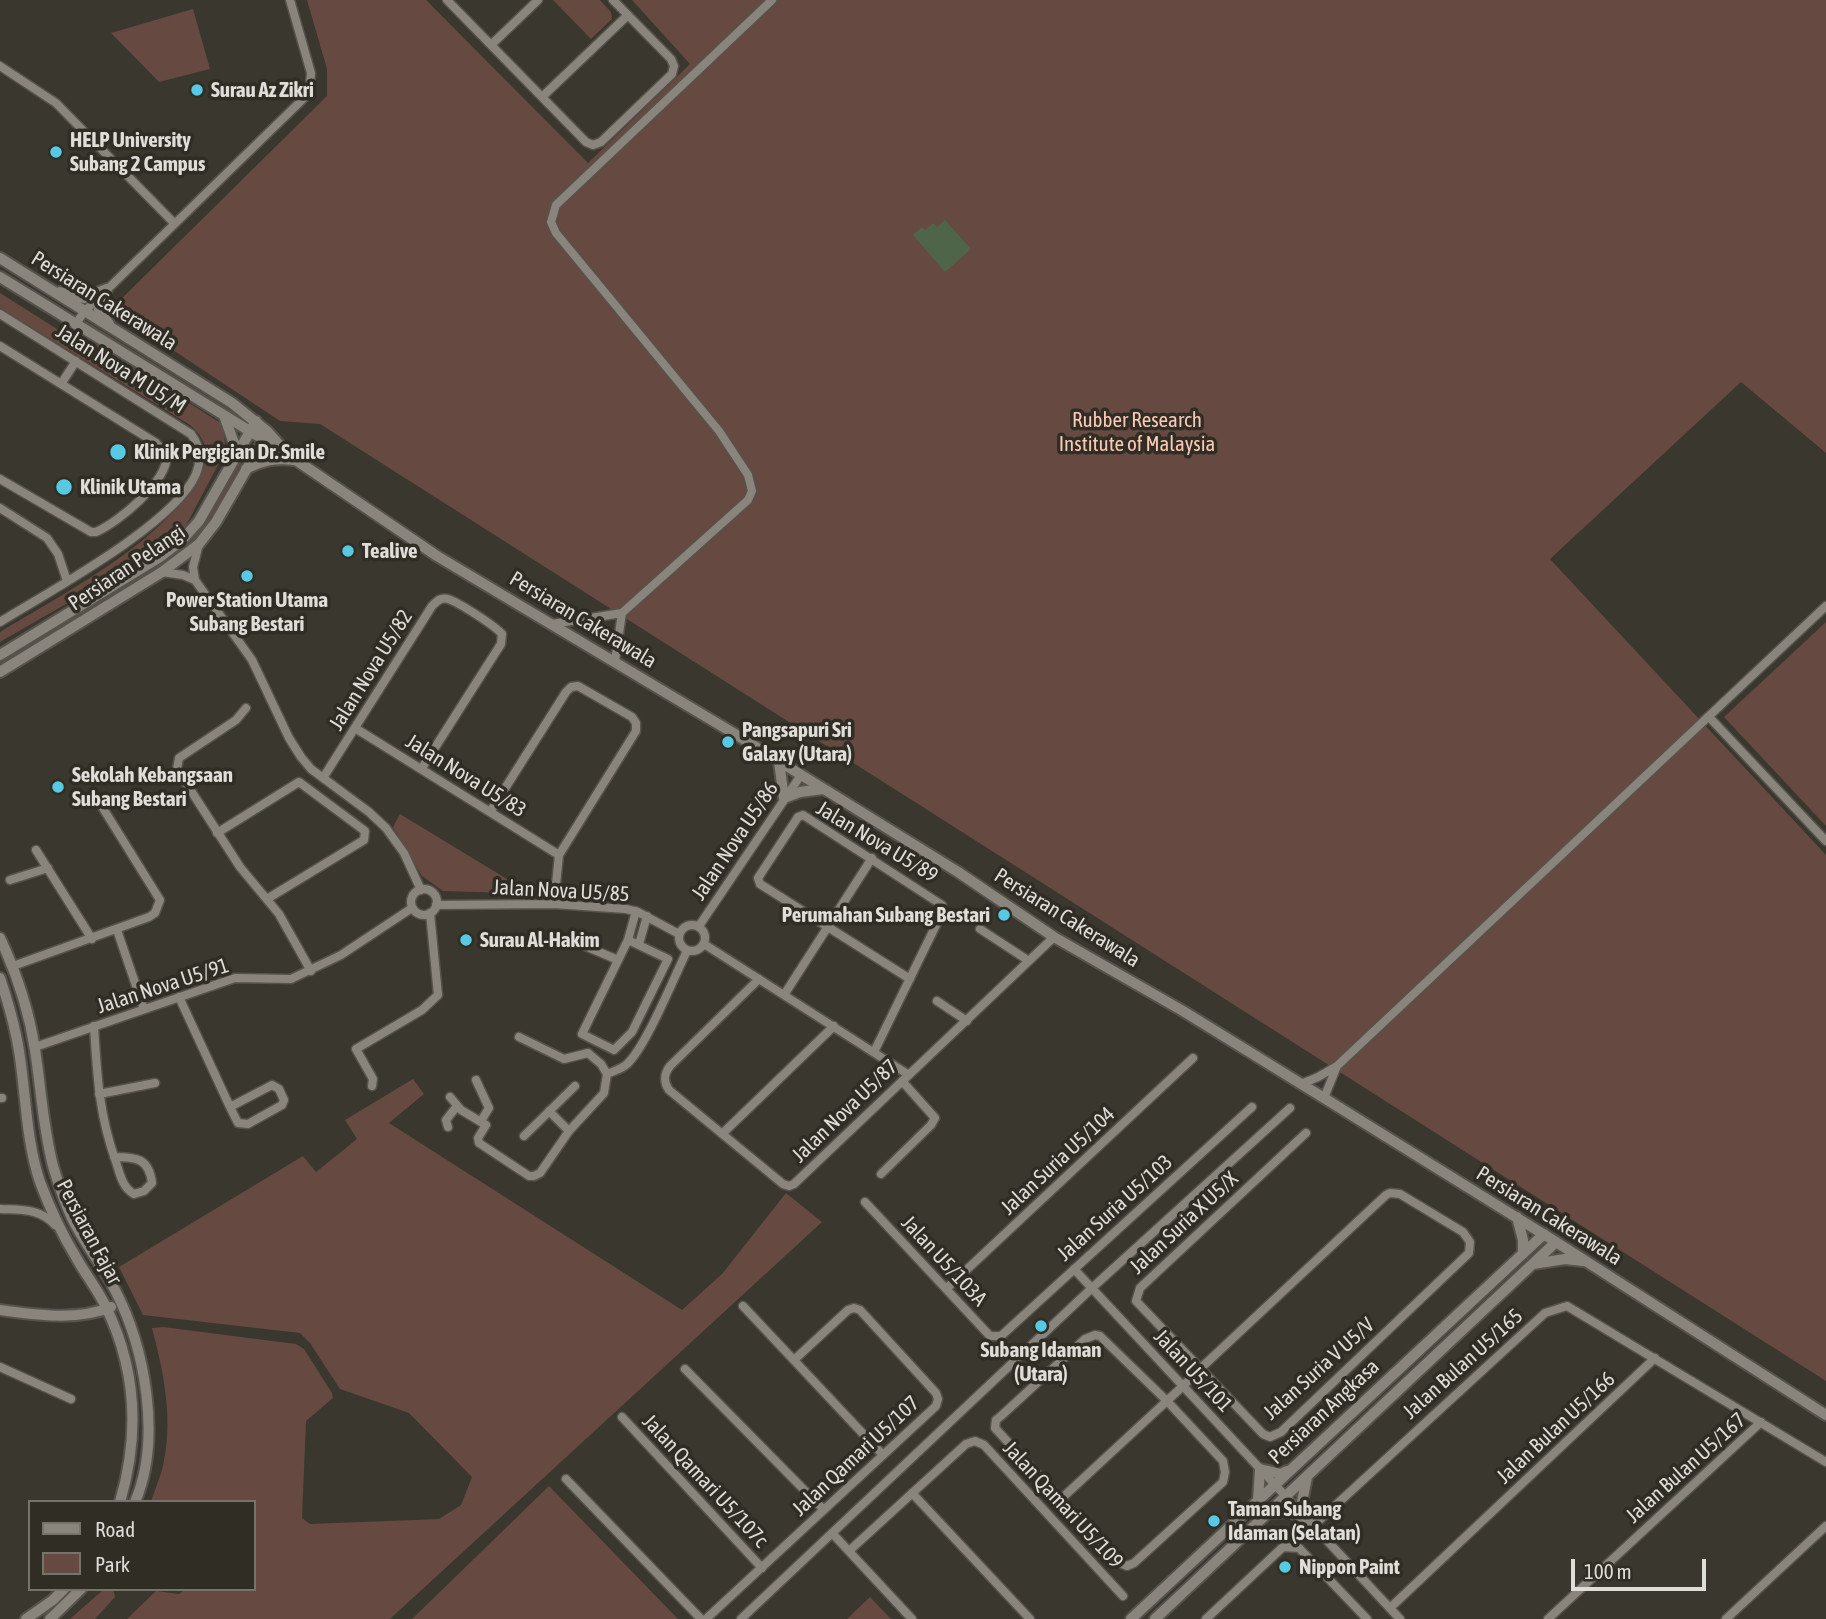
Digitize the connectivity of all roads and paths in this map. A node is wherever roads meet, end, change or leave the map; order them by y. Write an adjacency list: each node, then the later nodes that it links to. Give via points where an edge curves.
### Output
1 (290, 0): 10 (street, via 312,73 303,99)
2 (447, 0): 7 (street)
3 (538, 0): 7 (street)
4 (614, 0): 6 (street)
5 (772, 0): 36 (street, via 556,205 552,214 556,233 719,431 751,484 752,491 741,509)
6 (628, 15): 9 (street); 9 (street, via 674,66 672,74 601,142 586,142)
7 (491, 46): 9 (street)
8 (0, 66): 10 (street, via 56,103)
9 (542, 97)
10 (174, 223): 14 (street)
11 (0, 258): 13 (street, Persiaran Cakerawala)
12 (0, 277): 17 (street, Persiaran Cakerawala)
13 (47, 288): 14 (street, via 84,298); 15 (street, Persiaran Cakerawala)
14 (107, 289): 15 (street); 18 (street, via 99,309)
15 (84, 312): 17 (street); 18 (street, Persiaran Cakerawala)
16 (0, 314): 20 (street, Jalan Nova M U5/M)
17 (75, 325): 22 (street, Persiaran Cakerawala)
18 (114, 330): 23 (street, Persiaran Cakerawala)
19 (0, 346): 21 (street)
20 (76, 361): 21 (street); 34 (street, Jalan Nova M U5/M, via 191,434 197,442 199,462 196,475 169,508 125,544)
21 (61, 384): 29 (street, via 156,443 167,455 162,475 143,497 96,532)
22 (224, 415): 24 (street, Persiaran Cakerawala); 26 (street)
23 (256, 421): 24 (street, Persiaran Pelangi); 25 (street, Persiaran Cakerawala)
24 (249, 432): 25 (street, Persiaran Cakerawala); 26 (street, Persiaran Pelangi)
25 (265, 436): 27 (street, Persiaran Cakerawala); 28 (street, Persiaran Pelangi)
26 (237, 452): 39 (street, Persiaran Pelangi, via 199,521 182,540)
27 (290, 457): 28 (street, via 263,460); 38 (street, Persiaran Cakerawala, via 437,556)
28 (246, 469): 31 (street, Persiaran Pelangi)
29 (0, 479)
30 (0, 508): 34 (street, via 47,538)
31 (199, 544): 32 (street, Persiaran Pelangi); 33 (street)
32 (162, 572): 33 (street); 41 (street, Persiaran Pelangi)
33 (195, 580): 48 (street, via 252,660 301,757)
34 (67, 581): 37 (street, Jalan Nova M U5/M)
35 (1826, 606): 43 (street)
36 (622, 613): 38 (street); 40 (street)
37 (0, 622)
38 (552, 624): 40 (street, Persiaran Cakerawala)
39 (0, 655)
40 (615, 661): 45 (street, Persiaran Cakerawala)
41 (0, 672)
42 (246, 708): 53 (street, via 177,761 177,769)
43 (1710, 718): 54 (street); 99 (street)
44 (355, 728): 46 (street, Jalan Nova U5/83); 46 (street, Jalan Nova U5/82, via 436,602 448,599 495,626 502,634 501,644); 48 (street, Jalan Nova U5/82)
45 (779, 762): 47 (street, Persiaran Cakerawala); 50 (street)
46 (422, 768): 52 (street, Jalan Nova U5/83)
47 (801, 775): 49 (street, Persiaran Cakerawala); 50 (street, Jalan Nova U5/86)
48 (323, 778): 60 (street, via 386,828)
49 (823, 789): 50 (street); 73 (street, Persiaran Cakerawala)
50 (784, 798): 68 (street, Jalan Nova U5/86)
51 (101, 805): 71 (street, via 160,900 149,918)
52 (490, 812): 56 (street, Jalan Nova U5/83); 56 (street, via 571,687 578,686 632,717 636,731)
53 (217, 833): 61 (street); 61 (street, via 299,782 362,828 364,840)
54 (1826, 841)
55 (36, 850): 58 (street)
56 (558, 855): 62 (street)
57 (872, 858): 69 (street); 69 (street, Jalan Nova U5/89, via 803,816 795,820 758,878 760,884); 87 (street, Jalan Nova U5/89, via 942,905)
58 (48, 868): 59 (street); 75 (street)
59 (10, 880)
60 (421, 890): 63 (street, via 431,892); 64 (street, via 412,897)
61 (267, 899): 84 (street)
62 (554, 904): 63 (street, Jalan Nova U5/85); 65 (street, Jalan Nova U5/85)
63 (436, 905): 66 (street)
64 (412, 908): 66 (street, via 418,914); 84 (street, Jalan Nova U5/91)
65 (636, 911): 67 (street, Jalan Nova U5/85); 76 (street)
66 (430, 913): 106 (street, via 438,995 422,1010 356,1049 373,1079)
67 (647, 916): 72 (street, Jalan Nova U5/85); 78 (street)
68 (699, 926): 72 (street, via 690,925); 79 (street)
69 (829, 927): 87 (street, Jalan Nova U5/89); 88 (street)
70 (980, 929): 82 (street)
71 (117, 930): 75 (street); 91 (street)
72 (680, 934): 80 (street, via 679,942)
73 (1054, 936): 82 (street, Jalan Nova U5/87); 105 (street, Persiaran Cakerawala)
74 (0, 938): 83 (street)
75 (92, 939): 83 (street)
76 (628, 940): 78 (street); 81 (street)
77 (578, 943): 81 (street)
78 (639, 944): 81 (street, via 668,959 632,1032 614,1050 582,1034)
79 (704, 944): 80 (street, via 699,950); 86 (street)
80 (687, 951): 100 (street, via 631,1059)
81 (618, 960)
82 (1029, 961): 92 (street, Jalan Nova U5/87)
83 (13, 966): 96 (street)
84 (311, 971): 89 (street, Jalan Nova U5/91, via 291,979 235,978)
85 (0, 978): 124 (street, Persiaran Fajar, via 17,1038)
86 (759, 979): 88 (street); 120 (street, Jalan Nova U5/87, via 665,1076 669,1090)
87 (910, 979): 97 (street, Jalan Nova U5/89)
88 (784, 995): 93 (street)
89 (179, 997): 91 (street, Jalan Nova U5/91); 112 (street)
90 (937, 1001): 92 (street)
91 (144, 1010): 94 (street, Jalan Nova U5/91)
92 (967, 1021): 101 (street, Jalan Nova U5/87)
93 (834, 1026): 97 (street); 120 (street)
94 (94, 1027): 96 (street, Jalan Nova U5/91); 108 (street)
95 (519, 1037): 100 (street, via 564,1059 587,1054)
96 (35, 1047): 139 (street, via 53,1164 63,1197)
97 (874, 1052): 101 (street)
98 (1193, 1058): 137 (street, Jalan Suria U5/104)
99 (1337, 1066): 105 (street); 110 (street)
100 (607, 1074): 118 (street, via 602,1097)
101 (909, 1075): 103 (street, Jalan Nova U5/87)
102 (476, 1080): 116 (street, via 489,1108)
103 (902, 1082): 120 (street, Jalan Nova U5/87, via 791,1185 783,1184); 123 (street, via 935,1118)
104 (155, 1083): 108 (street)
105 (1301, 1084): 110 (street, Persiaran Cakerawala)
106 (372, 1086)
107 (575, 1086): 115 (street)
108 (99, 1094): 122 (street)
109 (450, 1097): 111 (street)
110 (1324, 1098): 128 (street, Persiaran Cakerawala)
111 (457, 1106): 116 (street); 117 (street, via 447,1117)
112 (230, 1107): 112 (street, via 245,1125 284,1100 272,1085)
113 (1252, 1107): 135 (street, Jalan Suria U5/103)
114 (1290, 1108): 136 (street)
115 (549, 1111): 118 (street); 121 (street)
116 (481, 1121): 118 (street, via 486,1125 479,1143 529,1176 540,1172)
117 (448, 1128)
118 (569, 1131)
119 (1306, 1133): 149 (street, Jalan Suria X U5/X, via 1140,1288 1136,1301)
120 (722, 1134)
121 (524, 1136)
122 (114, 1157): 122 (street, via 126,1189 134,1194 152,1183 144,1163 135,1157)
123 (881, 1174)
124 (40, 1182): 127 (street, via 40,1204); 129 (street, Persiaran Fajar)
125 (865, 1202): 137 (street, Jalan U5/103A)
126 (0, 1209): 127 (street)
127 (29, 1210): 129 (street, via 49,1217)
128 (1517, 1217): 130 (street, Persiaran Cakerawala); 132 (street)
129 (62, 1232): 138 (street, Persiaran Fajar)
130 (1544, 1234): 131 (street, Persiaran Cakerawala); 132 (street, Persiaran Angkasa)
131 (1556, 1241): 133 (street, Persiaran Cakerawala); 134 (street, Persiaran Angkasa)
132 (1523, 1254): 159 (street, Persiaran Angkasa)
133 (1586, 1261): 134 (street); 154 (street, Persiaran Cakerawala)
134 (1532, 1264): 161 (street, Persiaran Angkasa)
135 (1074, 1269): 136 (street, Jalan U5/101); 145 (street, Jalan Suria U5/103)
136 (1092, 1288): 151 (street, Jalan U5/101); 174 (street)
137 (946, 1289): 145 (street, Jalan U5/103A, via 990,1336)
138 (99, 1294): 141 (street, Persiaran Fajar); 143 (street)
139 (120, 1303): 141 (street); 168 (street, via 140,1358 147,1397 146,1460)
140 (743, 1306): 147 (street)
141 (107, 1308): 143 (street); 144 (street, Persiaran Fajar)
142 (0, 1310): 143 (street, via 30,1315)
143 (82, 1313): 144 (street, via 108,1321)
144 (120, 1335): 167 (street, Persiaran Fajar, via 133,1411)
145 (1001, 1336)
146 (1656, 1357): 156 (street); 172 (street, Jalan Bulan U5/165, via 1567,1306 1545,1312); 180 (street, Jalan Bulan U5/166)
147 (794, 1360): 157 (street); 157 (street, Jalan Qamari U5/107, via 848,1310 860,1310 938,1399)
148 (0, 1367): 152 (street)
149 (1201, 1368): 149 (street, Jalan Suria V U5/V, via 1393,1192 1463,1232 1470,1242 1469,1253 1275,1436 1263,1434); 151 (street)
150 (685, 1369): 170 (street)
151 (1183, 1386): 153 (street); 160 (street, Jalan U5/101)
152 (71, 1399)
153 (1167, 1401): 166 (street); 166 (street, via 1223,1461 1223,1482 1127,1566 1118,1562); 166 (street, via 1095,1335 1001,1416 995,1428)
154 (1826, 1415)
155 (622, 1417): 176 (street, Jalan Qamari U5/107c)
156 (1761, 1422): 158 (street, Jalan Bulan U5/167); 194 (street, Jalan Bulan U5/167)
157 (883, 1455): 170 (street, Jalan Qamari U5/107)
158 (1826, 1462)
159 (1295, 1467): 160 (street, via 1281,1474); 163 (street, Persiaran Angkasa)
160 (1261, 1469): 163 (street, Jalan U5/101); 169 (street)
161 (1307, 1477): 165 (street, Persiaran Angkasa); 172 (street, via 1303,1502)
162 (566, 1479): 184 (street, Jalan Qamari U5/107)
163 (1275, 1485): 165 (street, Jalan U5/101); 169 (street, Persiaran Angkasa)
164 (912, 1493): 175 (street, Jalan Qamari U5/109); 179 (street, Jalan Qamari U5/109, via 966,1444 979,1442); 187 (street)
165 (1286, 1497): 171 (street, Persiaran Angkasa); 172 (street, Jalan U5/101)
166 (1061, 1499)
167 (121, 1500)
168 (136, 1500)
169 (1258, 1501): 188 (street, Persiaran Angkasa)
170 (824, 1510): 176 (street, Jalan Qamari U5/107)
171 (1269, 1513): 172 (street, via 1290,1512); 189 (street, Persiaran Angkasa)
172 (1309, 1522): 180 (street, Jalan U5/101)
173 (1826, 1526): 195 (street)
174 (832, 1533): 175 (street); 185 (street)
175 (849, 1551): 186 (street)
176 (762, 1568): 184 (street, Jalan Qamari U5/107)
177 (62, 1591): 182 (street)
178 (78, 1591): 183 (street)
179 (1123, 1597)
180 (1390, 1608): 193 (street, Jalan U5/101)
181 (1360, 1612): 190 (street, via 1299,1548 1283,1547); 191 (street); 192 (street)
182 (26, 1619)
183 (50, 1619)
184 (703, 1619)
185 (741, 1619)
186 (912, 1619)
187 (1030, 1619)
188 (1131, 1619)
189 (1154, 1619)
190 (1206, 1619)
191 (1352, 1619)
192 (1367, 1619)
193 (1400, 1619)
194 (1548, 1619)
195 (1726, 1619)

